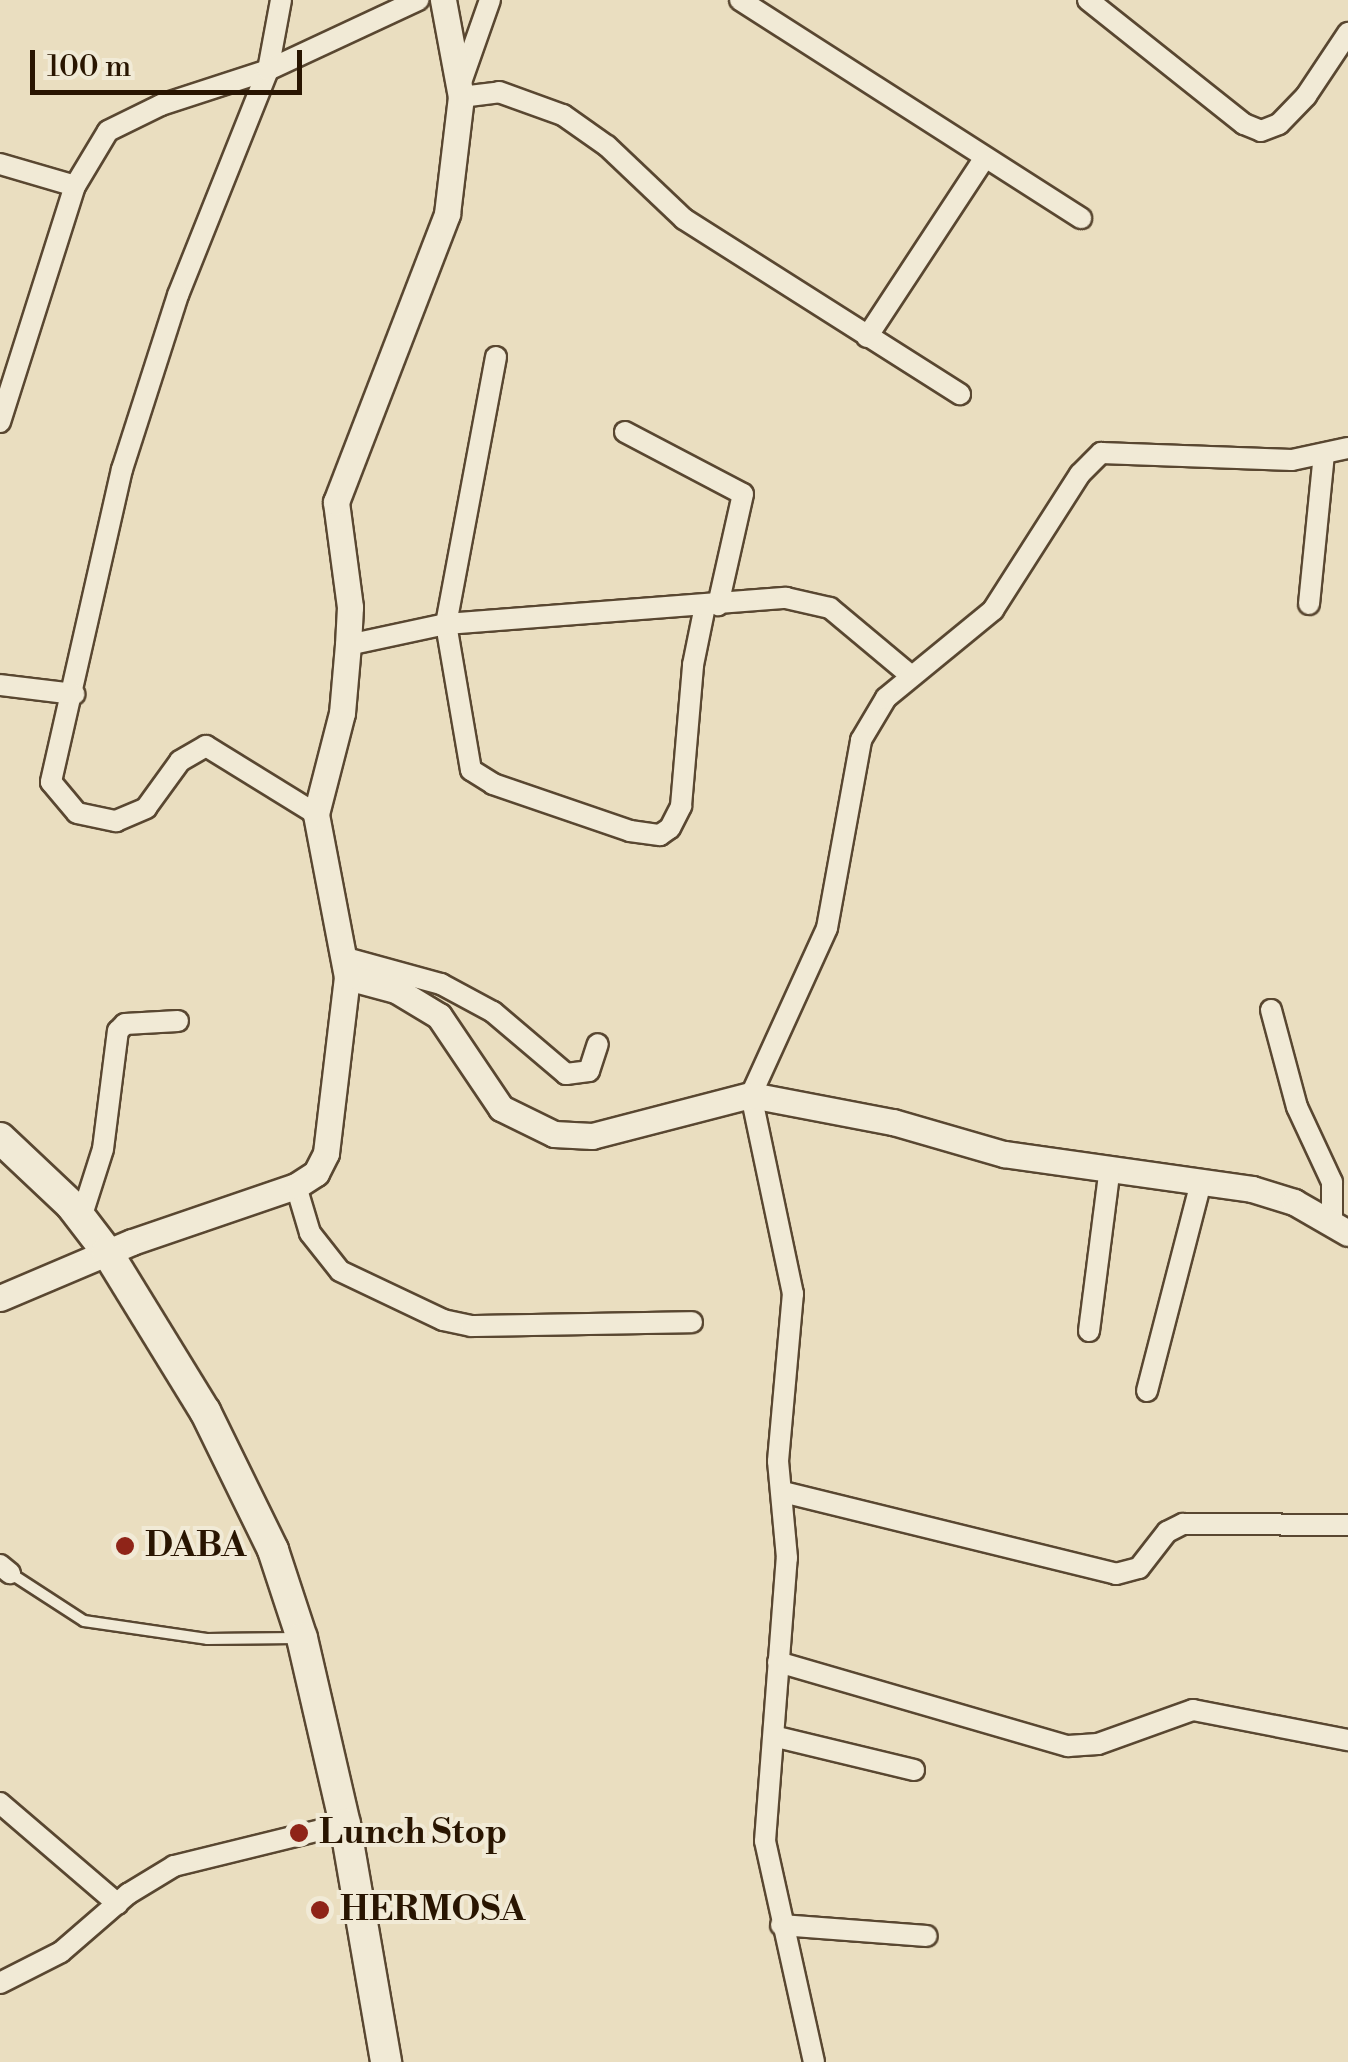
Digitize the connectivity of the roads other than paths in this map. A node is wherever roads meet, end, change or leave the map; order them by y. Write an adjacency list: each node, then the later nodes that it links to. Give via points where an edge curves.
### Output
1 (281, 0): 8 (street)
2 (418, 0): 8 (street)
3 (443, 0): 9 (street)
4 (490, 0): 9 (street)
5 (740, 0): 10 (street)
6 (1088, 0): 7 (street, via 1244,124 1261,130 1280,124 1306,96)
7 (1348, 33)
8 (268, 70): 12 (street, via 123,120 96,143); 27 (street, via 142,402)
9 (460, 92): 14 (street, via 499,92 562,116 607,146 684,218); 24 (street, via 446,214 339,480)
10 (984, 158): 13 (street); 14 (street)
11 (0, 164): 12 (street)
12 (75, 186): 17 (street)
13 (1082, 218)
14 (866, 337): 16 (street)
15 (496, 357): 23 (street)
16 (960, 394)
17 (0, 422)
18 (624, 432): 22 (street, via 743,494)
19 (1348, 448): 20 (street)
20 (1324, 455): 21 (street); 25 (street, via 1262,460 1101,453 1080,474 993,610)
21 (1309, 604)
22 (712, 606): 23 (street); 23 (street, via 693,665 681,806 660,836 493,784 471,770); 25 (street, via 786,598 821,604)
23 (446, 624): 24 (street)
24 (348, 645): 28 (street, via 342,713)
25 (910, 675): 33 (street, via 886,698 861,740 826,928)
26 (0, 685): 27 (street)
27 (74, 694): 28 (street, via 51,782 65,805 89,819 116,821 146,808 180,762 206,746)
28 (316, 814): 29 (street)
29 (345, 967): 32 (street, via 441,984 566,1074 590,1071); 33 (street, via 430,1010 501,1108 554,1134 592,1136); 37 (street, via 326,1153 316,1173)
30 (1271, 1010): 39 (street, via 1297,1106 1332,1182)
31 (178, 1021): 38 (street, via 118,1030 103,1150)
32 (598, 1044)
33 (751, 1096): 35 (street, via 893,1122 1004,1154); 45 (street, via 791,1262 778,1461)
34 (0, 1138): 38 (main road)
35 (1110, 1168): 36 (street); 43 (street)
36 (1201, 1182): 39 (street, via 1274,1194); 44 (street)
37 (296, 1186): 40 (street); 42 (street, via 324,1256 358,1283 456,1324)
38 (80, 1218): 40 (main road)
39 (1340, 1229)
40 (106, 1252): 41 (street); 48 (main road, via 227,1453 273,1550)
41 (0, 1298)
42 (692, 1322)
43 (1089, 1331)
44 (1146, 1390)
45 (783, 1492): 46 (street, via 1116,1574 1139,1568 1167,1532 1183,1524); 49 (street, via 787,1558)
46 (1348, 1525)
47 (5, 1569): 48 (lane, via 84,1621 207,1639)
48 (302, 1638): 54 (main road)
49 (778, 1662): 50 (street); 51 (street, via 1068,1746 1098,1744 1193,1710)
50 (776, 1737): 52 (street); 56 (street, via 765,1841)
51 (1348, 1740)
52 (914, 1770)
53 (0, 1803): 55 (street)
54 (345, 1824): 55 (street, via 174,1866); 59 (main road)
55 (118, 1904): 58 (street, via 61,1952)
56 (781, 1925): 57 (street); 60 (street)
57 (926, 1936)
58 (0, 1983)
59 (386, 2062)
60 (814, 2062)

